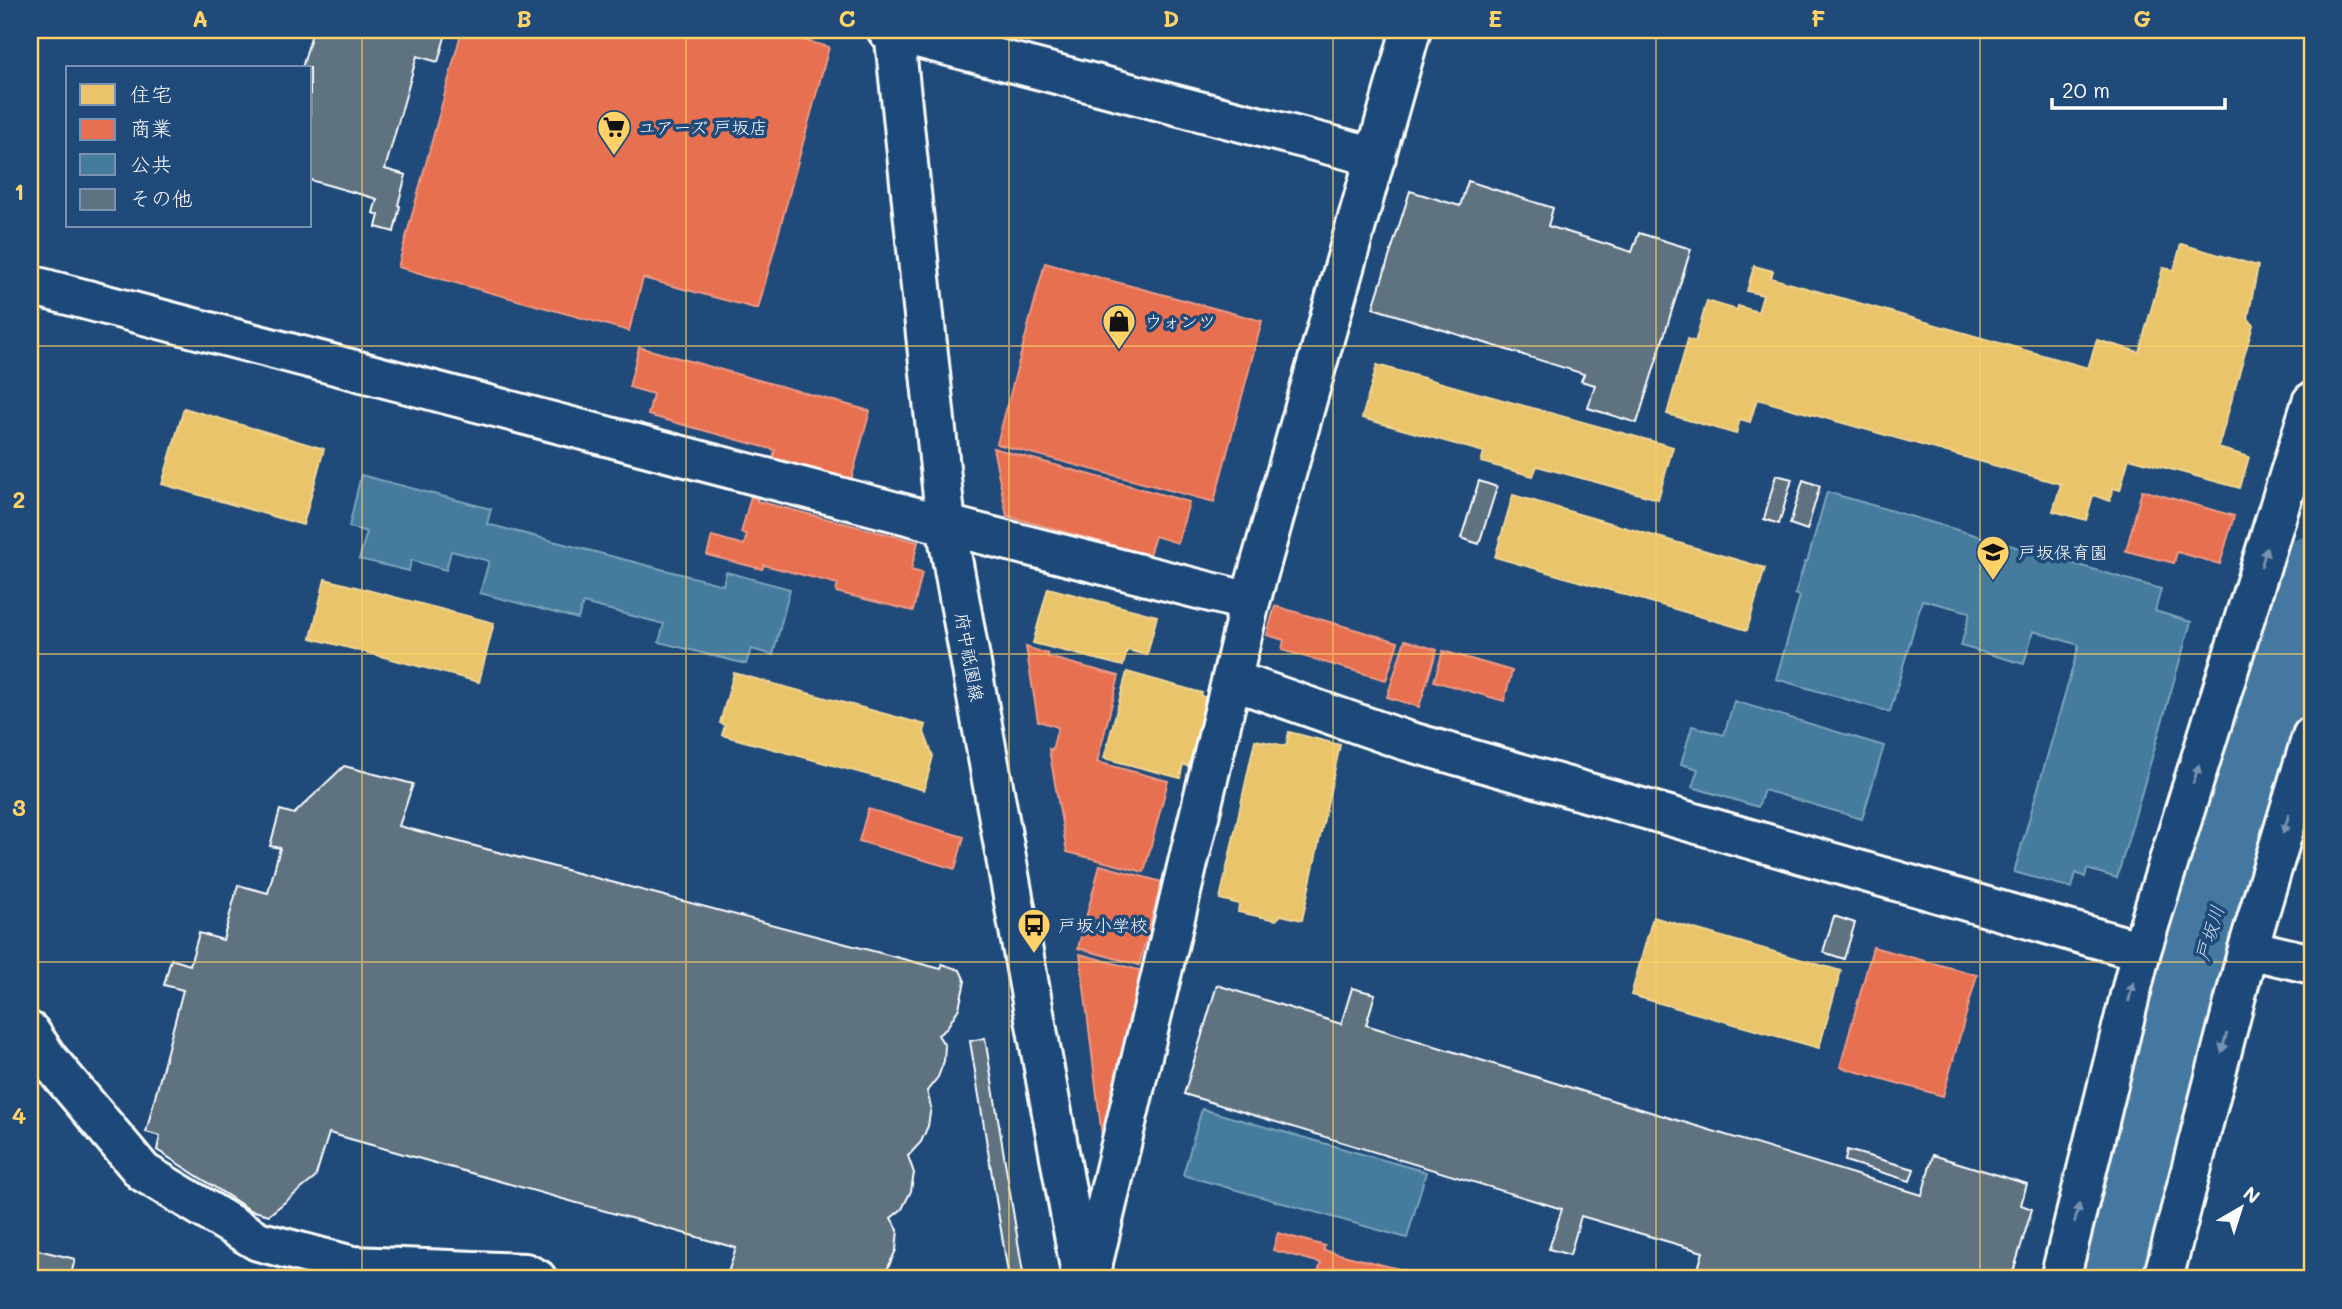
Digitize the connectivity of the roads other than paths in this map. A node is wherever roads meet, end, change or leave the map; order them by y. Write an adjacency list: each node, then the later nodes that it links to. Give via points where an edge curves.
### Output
1 (892, 30): 3 (street); 6 (street, 府中祇園線)
2 (1411, 30): 3 (street)
3 (1376, 157): 7 (street)
4 (30, 285): 6 (street)
5 (2312, 402): 11 (street, one-way to 5)
6 (946, 525): 7 (street); 15 (street, 府中祇園線)
7 (1250, 602): 8 (street)
8 (1232, 680): 11 (street, via 1404,740); 16 (street)
9 (2312, 736): 10 (street, one-way to 10)
10 (2248, 949): 12 (street); 18 (street, one-way to 18)
11 (2141, 951): 17 (street, one-way to 11)
12 (2312, 964)
13 (30, 1032): 14 (street, via 143,1172 258,1241 353,1266 525,1273)
14 (537, 1279)
15 (1082, 1279)
16 (1089, 1279)
17 (2060, 1279)
18 (2163, 1279)

